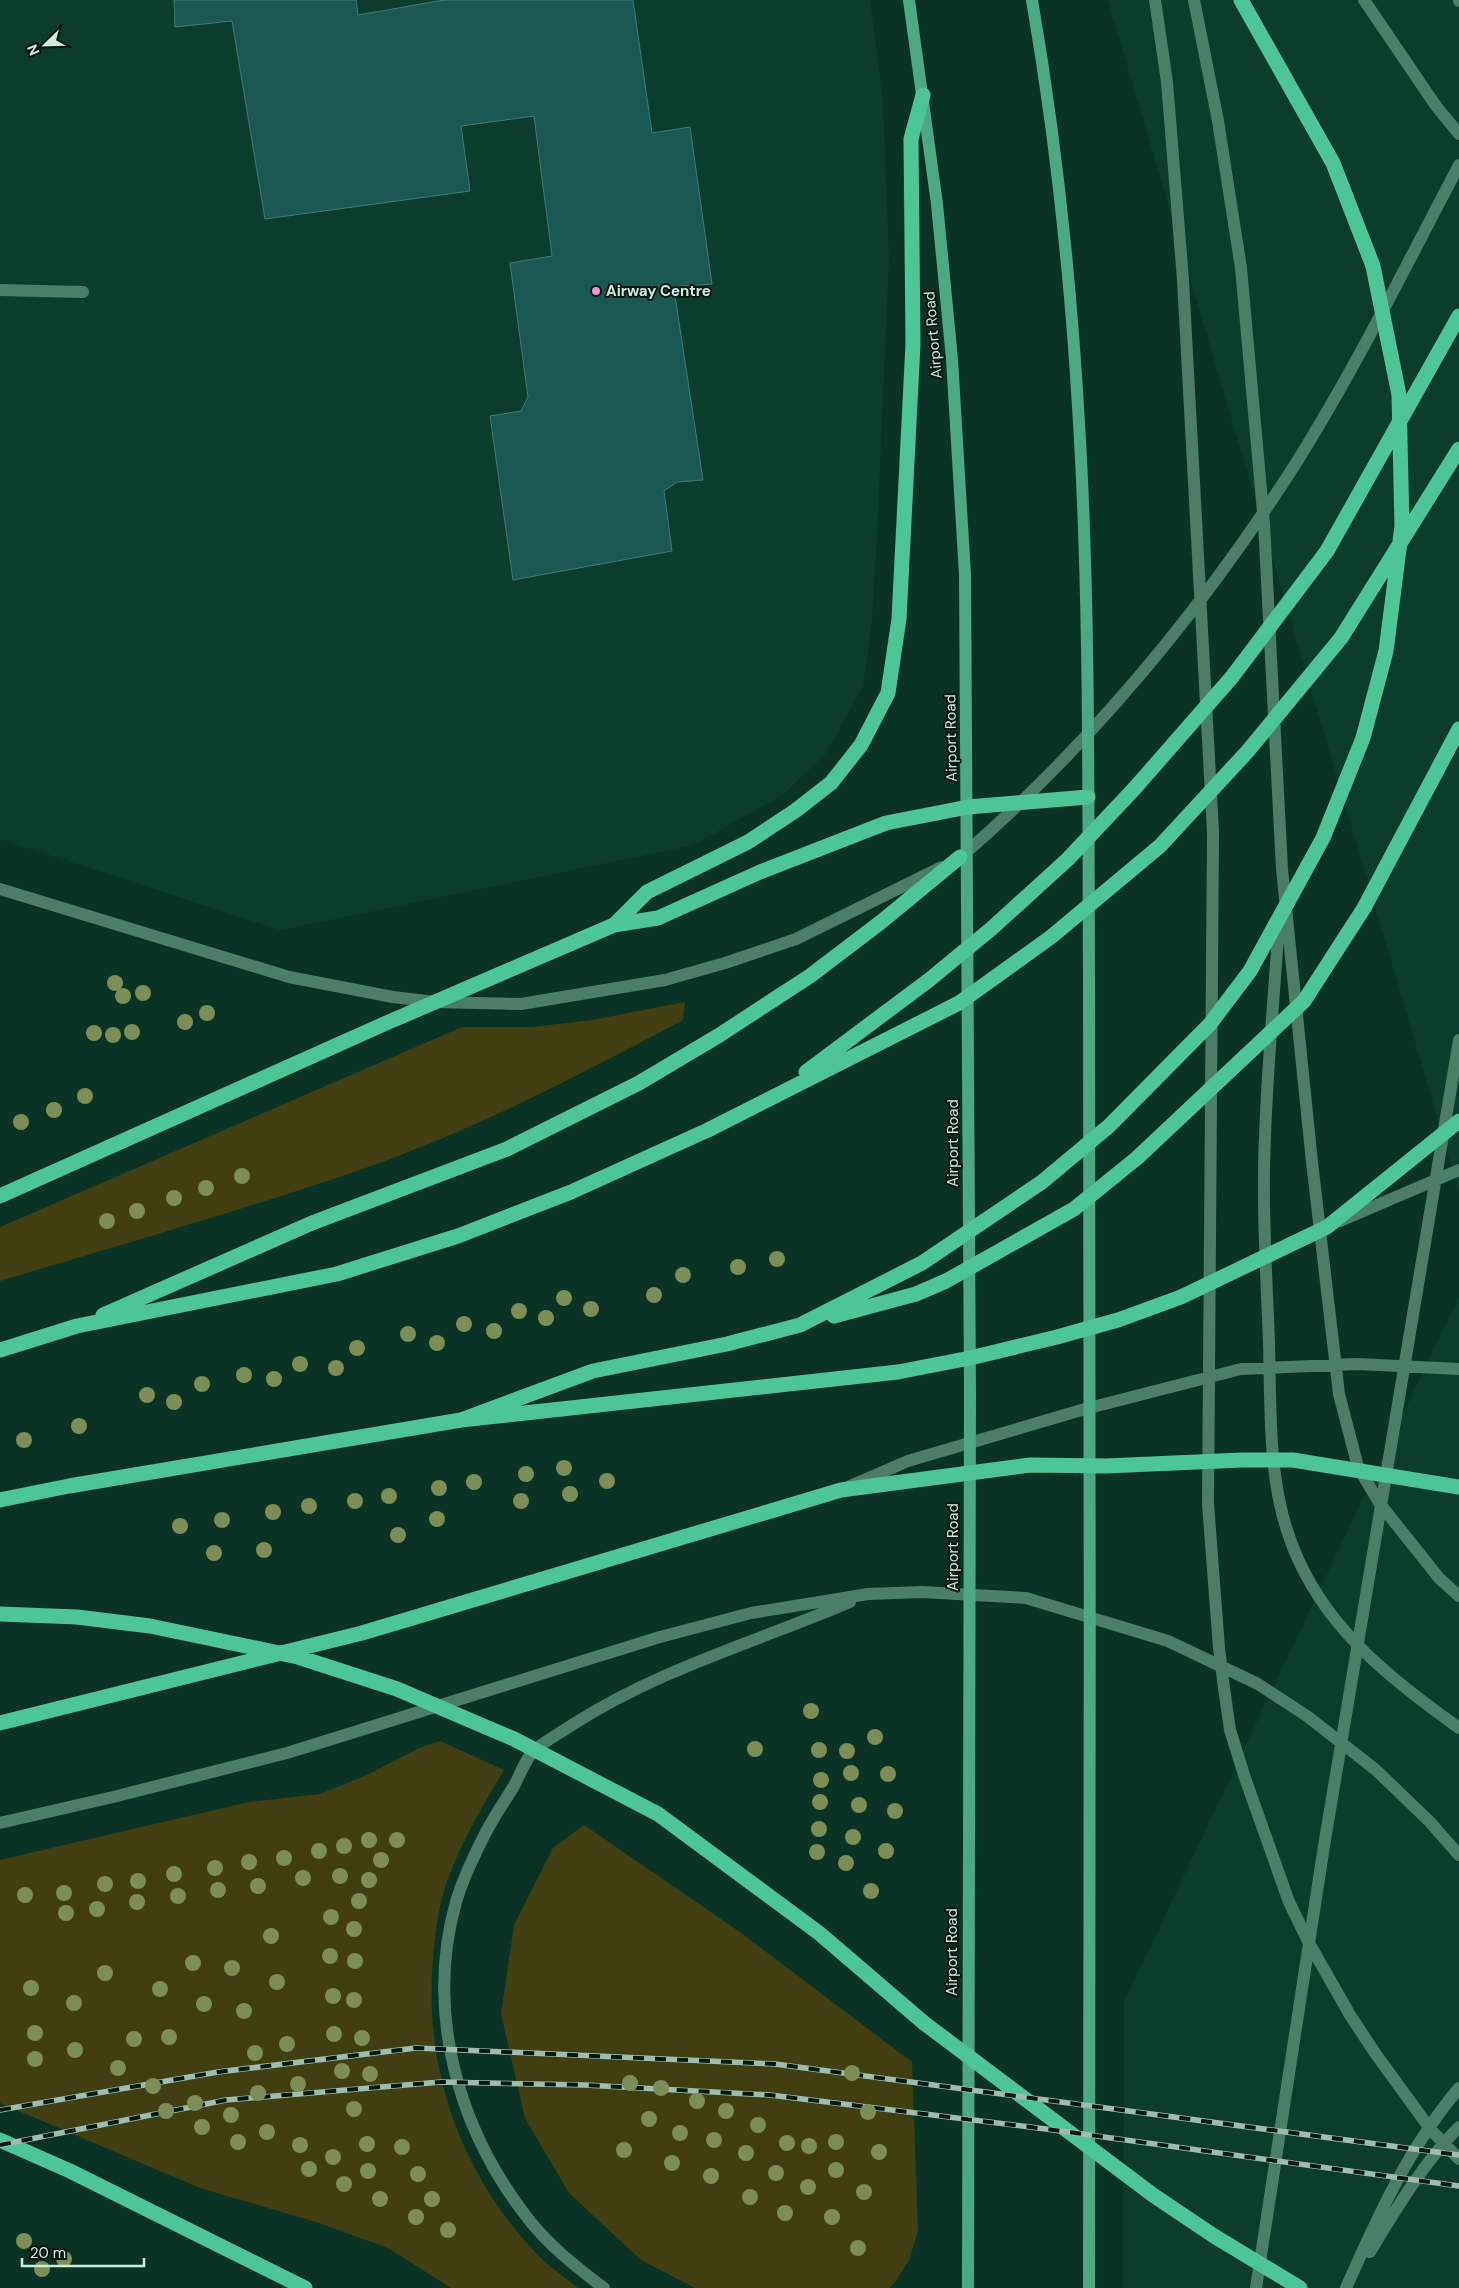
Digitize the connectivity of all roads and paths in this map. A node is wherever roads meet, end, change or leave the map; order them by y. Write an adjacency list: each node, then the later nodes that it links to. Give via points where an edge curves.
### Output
1 (909, 0): 7 (main road, Airport Road)
2 (1032, 0): 15 (main road, via 1054,153 1080,428)
3 (1155, 0): 45 (street, via 1167,82 1183,280 1213,832 1208,1504 1224,1688 1230,1730 1245,1778 1289,1902 1305,1935 1375,2053 1431,2130)
4 (1194, 0): 18 (street, via 1218,121 1241,268 1264,523)
5 (1241, 0): 27 (highway, via 1333,163 1373,266 1399,395 1402,526 1386,651 1363,738 1323,838 1250,971 1210,1024 1109,1126 1042,1182 922,1263)
6 (1364, 0): 8 (street, via 1436,106)
7 (923, 95): 16 (main road, Airport Road, via 937,204 960,467); 20 (highway, via 911,139 913,344 899,619 888,693 861,745 832,782 748,842 647,892)
8 (1459, 134)
9 (1459, 165): 17 (street, via 1363,347 1298,459 1228,563 1161,652 1073,749 994,828)
10 (0, 290): 11 (street)
11 (84, 292)
12 (1459, 316): 22 (highway, via 1328,551 1232,677 1134,789 1068,859 991,929 930,980)
13 (1459, 449): 22 (highway, via 1341,638 1247,752 1160,846 1051,937 959,1003)
14 (1459, 729): 27 (highway, via 1364,908 1304,1002 1137,1158 1074,1209 946,1281 916,1294)
15 (1088, 797): 16 (highway); 49 (main road)
16 (968, 807): 20 (highway, via 886,823 760,872 658,918); 48 (main road, Airport Road)
17 (960, 857): 19 (street, via 796,939 725,963 665,980 521,1004 475,1005 393,997 289,977); 28 (highway, via 810,976 639,1083 507,1149 312,1223)
18 (1282, 869): 36 (street, via 1314,1182 1339,1394 1347,1429 1358,1467 1380,1504 1439,1578); 39 (street, via 1264,1171 1270,1410 1275,1480 1284,1522 1317,1593 1364,1654)
19 (0, 889)
20 (614, 925): 25 (highway)
21 (1459, 1040): 50 (street, via 1324,1846)
22 (773, 1097): 28 (highway, via 570,1192 458,1236 337,1274)
23 (1459, 1121): 26 (highway)
24 (1459, 1170): 26 (street)
25 (0, 1196)
26 (1327, 1227): 31 (highway, via 1172,1300 1118,1320 970,1358 898,1372)
27 (800, 1325): 31 (highway, via 727,1344 593,1371)
28 (77, 1326): 29 (highway)
29 (0, 1350)
30 (1459, 1369): 33 (street, via 1358,1364 1241,1369 1085,1409 908,1461)
31 (461, 1420): 34 (highway)
32 (1459, 1487): 33 (highway, via 1293,1460 1242,1460 1030,1466)
33 (841, 1490): 38 (highway, via 362,1632)
34 (0, 1500)
35 (868, 1594): 40 (street, via 751,1613 660,1637 287,1753); 41 (street, via 922,1592 1026,1598 1168,1640 1258,1684 1307,1716 1376,1770); 47 (street, via 640,1685 534,1750 489,1826 465,1876 455,1903 446,1965 450,2054 457,2085 479,2142 526,2217 564,2256)
36 (1459, 1596)
37 (0, 1614): 51 (highway, via 77,1617 150,1626 298,1657 398,1689 514,1739 658,1814 819,1933 924,2023 1154,2195)
38 (0, 1723)
39 (1459, 1728)
40 (0, 1823)
41 (1459, 1855)
42 (1459, 2088): 52 (street, via 1401,2173)
43 (1459, 2127): 52 (street, via 1393,2214)
44 (0, 2140): 46 (highway, via 70,2171)
45 (1459, 2159)
46 (305, 2288)
47 (604, 2288)
48 (968, 2288)
49 (1089, 2288)
50 (1256, 2288)
51 (1300, 2288)
52 (1347, 2288)

